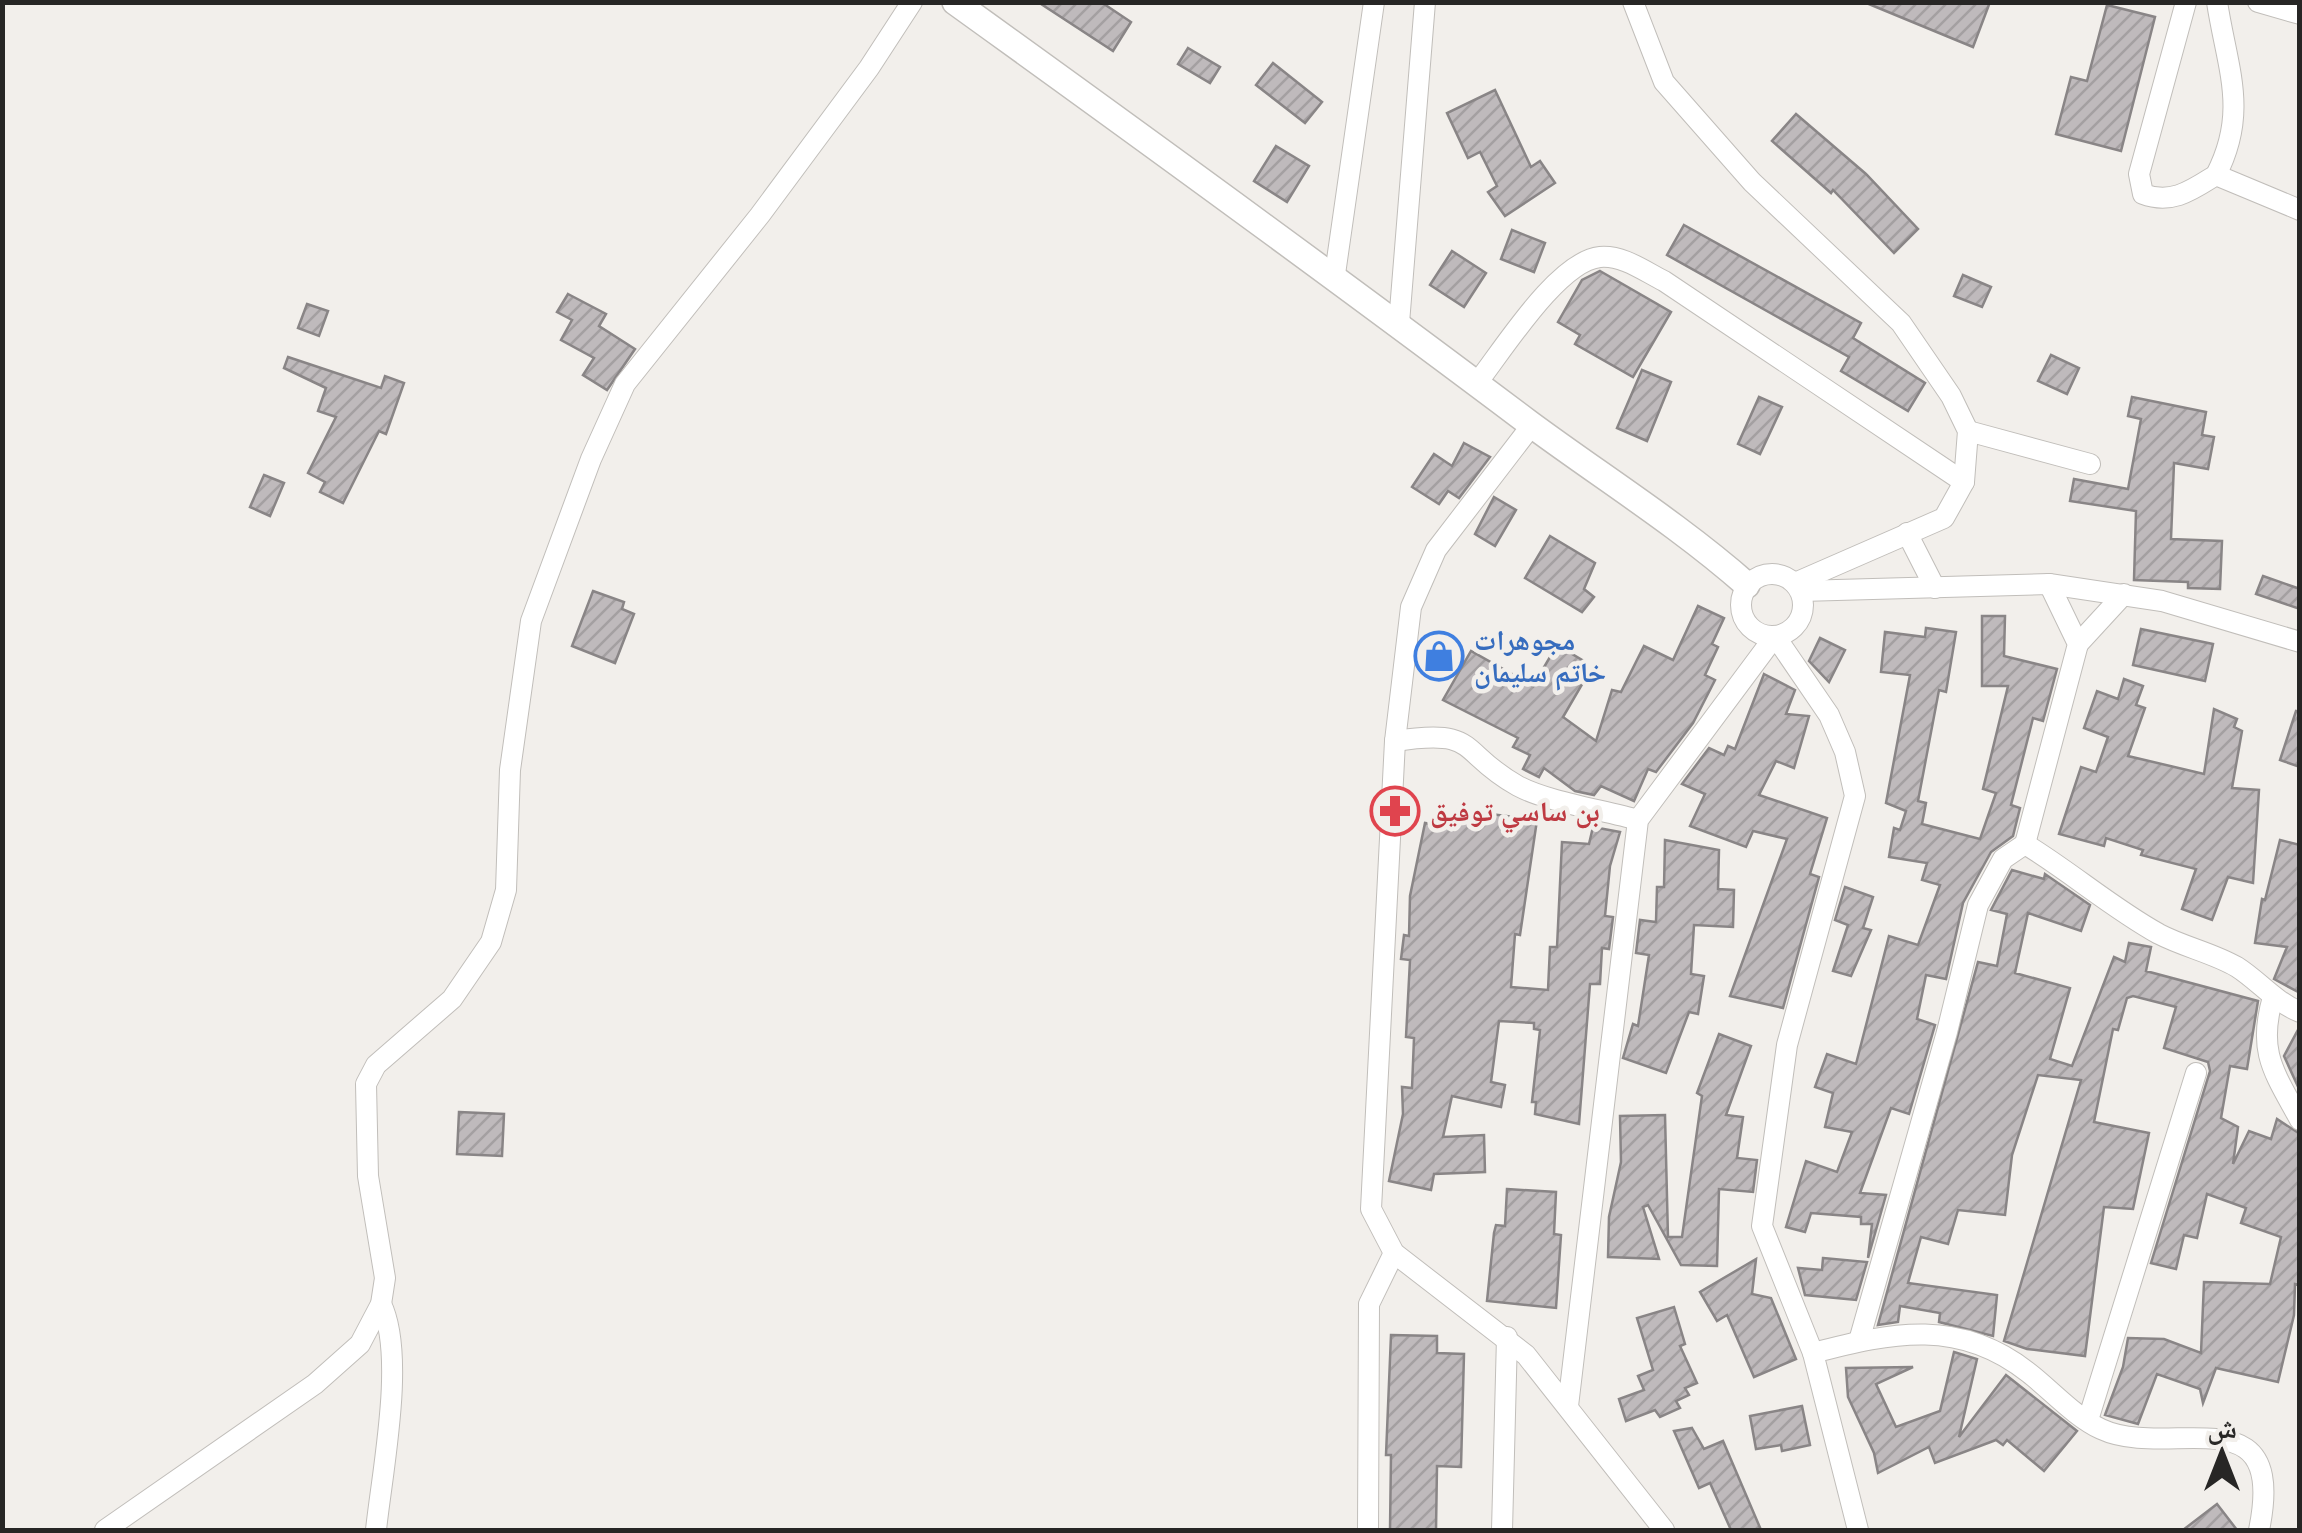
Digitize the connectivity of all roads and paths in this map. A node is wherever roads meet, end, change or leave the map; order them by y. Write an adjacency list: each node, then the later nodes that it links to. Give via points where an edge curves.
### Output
1 (912, 2): 36 (street, via 760,215 625,384 590,459 531,621 510,770 506,890 491,942 452,999 376,1065 366,1084 368,1176 385,1278)
2 (955, 2): 12 (street)
3 (1374, 2): 12 (street)
4 (1425, 2): 13 (street)
5 (1634, 2): 16 (street, via 1664,82 1752,182 1902,323)
6 (2186, 2): 10 (street, via 2139,174 2143,194 2157,200 2185,195)
7 (2217, 2): 10 (street, via 2236,87 2234,126)
8 (2258, 2): 9 (street)
9 (2300, 14)
10 (2216, 174): 11 (street)
11 (2300, 210)
12 (1335, 274): 13 (street)
13 (1399, 323): 14 (street)
14 (1477, 383): 15 (street); 18 (street, via 1562,276 1596,257 1620,258)
15 (1532, 425): 21 (street); 28 (street, via 1436,550 1411,607)
16 (1968, 432): 17 (street); 18 (street)
17 (2090, 464)
18 (1964, 482): 19 (street, via 1944,518)
19 (1907, 534): 22 (street); 23 (street)
20 (2049, 584): 23 (street); 24 (street); 27 (street)
21 (1748, 585): 22 (street, via 1776,573); 25 (street, via 1740,604 1747,624)
22 (1798, 587): 23 (street); 25 (street, via 1802,617)
23 (1935, 588)
24 (2124, 594): 26 (street); 27 (street)
25 (1775, 636): 29 (street); 39 (street, via 1829,715 1855,796 1786,1045 1762,1226)
26 (2300, 642)
27 (2078, 644): 30 (street)
28 (1395, 741): 29 (street, via 1451,737 1519,786); 35 (street, via 1372,1208)
29 (1638, 820): 40 (street)
30 (2025, 844): 31 (street, via 2115,908 2237,967); 38 (street, via 2003,859 1978,905)
31 (2274, 997): 32 (street); 34 (street, via 2263,1032 2265,1052)
32 (2300, 1012)
33 (2196, 1073): 41 (street)
34 (2300, 1120)
35 (1394, 1252): 37 (street); 44 (street, via 1369,1304)
36 (381, 1304): 42 (street, via 360,1344 315,1384); 43 (street, via 393,1362)
37 (1507, 1337): 40 (street); 45 (street)
38 (1859, 1341): 39 (street); 41 (street, via 1934,1332 1982,1342)
39 (1813, 1353): 47 (street)
40 (1568, 1406): 46 (street)
41 (2088, 1420): 48 (street, via 2102,1430 2222,1438 2242,1447 2262,1472 2267,1492)
42 (105, 1530)
43 (376, 1530)
44 (1368, 1530)
45 (1502, 1530)
46 (1664, 1530)
47 (1858, 1530)
48 (2259, 1530)

